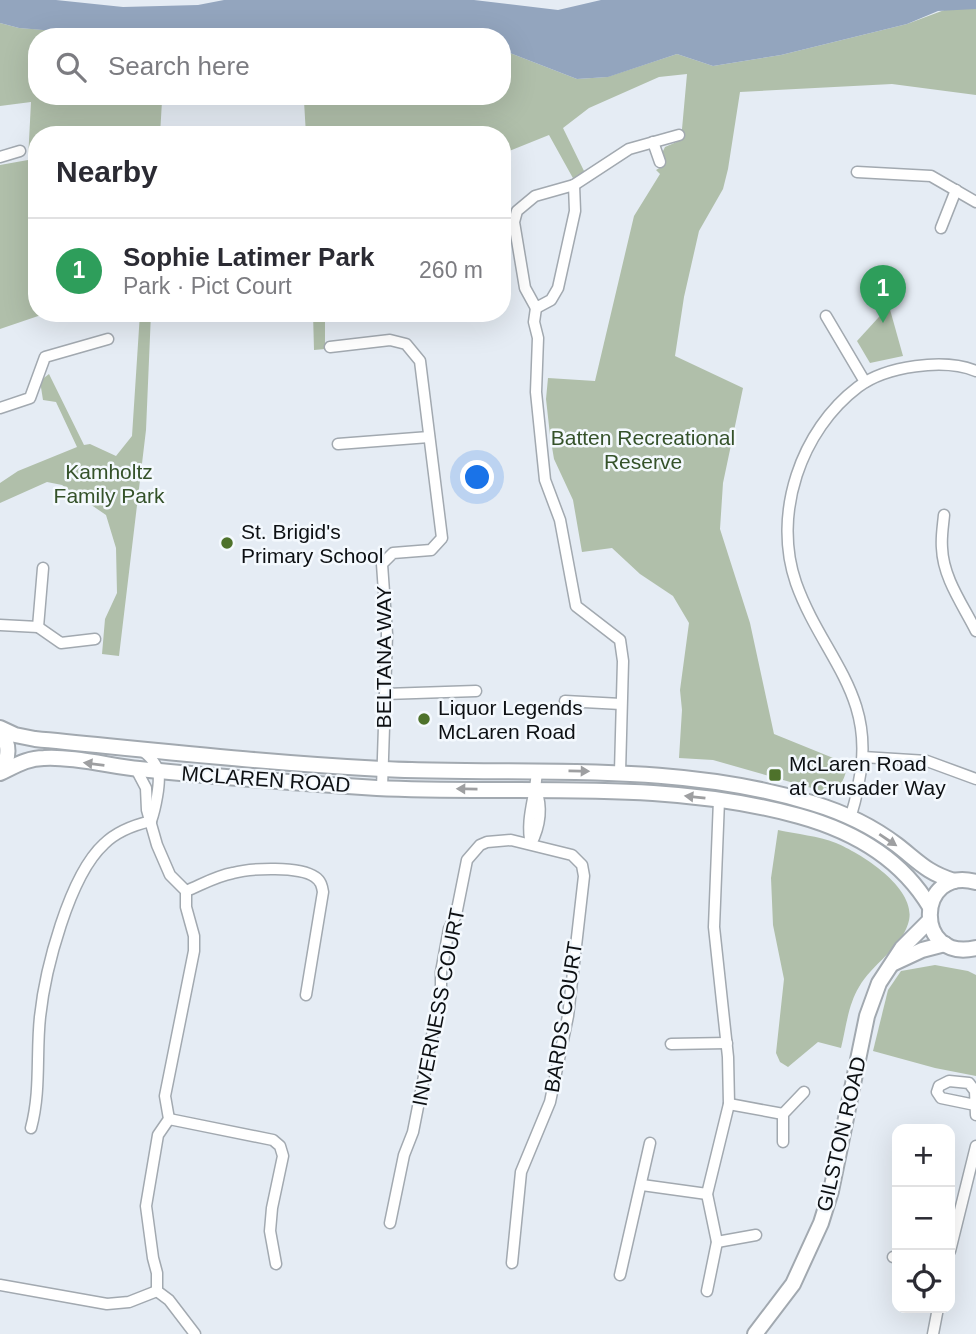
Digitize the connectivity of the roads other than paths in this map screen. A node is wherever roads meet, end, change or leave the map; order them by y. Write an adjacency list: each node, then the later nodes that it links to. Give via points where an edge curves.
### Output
1 (679, 135): 2 (street)
2 (653, 142): 5 (street); 7 (street, via 629,149)
3 (20, 151): 4 (street)
4 (0, 157)
5 (660, 162)
6 (857, 172): 8 (street, via 931,176)
7 (574, 185): 11 (street, via 575,211 558,288 551,300); 11 (street, via 534,196 517,211 514,222 525,288)
8 (956, 190): 9 (street); 10 (street)
9 (976, 202)
10 (941, 228)
11 (536, 307): 29 (street, via 536,392 545,480 560,520 576,606 620,640)
12 (825, 316): 16 (street)
13 (108, 339): 17 (street, via 45,356 30,398)
14 (330, 347): 18 (street, BELTANA WAY, via 390,340 406,344 420,361)
15 (976, 371): 16 (street, via 930,364)
16 (865, 382): 32 (street, via 831,411 808,445 798,472 789,532 796,583 853,693 863,733)
17 (0, 408)
18 (429, 437): 19 (street); 27 (street, BELTANA WAY, via 442,538 430,550 393,553 382,564)
19 (338, 444)
20 (944, 514): 24 (street, via 942,546 947,576)
21 (43, 568): 23 (street)
22 (0, 625): 23 (street)
23 (38, 627): 25 (street, via 61,643)
24 (976, 631)
25 (95, 639)
26 (476, 691): 27 (street)
27 (385, 694): 34 (street, BELTANA WAY)
28 (565, 701): 29 (street)
29 (621, 704): 38 (street)
30 (0, 729): 31 (main road, MCLAREN ROAD, via 35,739); 37 (main road, via 8,750)
31 (139, 749): 34 (main road, MCLAREN ROAD); 36 (street)
32 (863, 757): 39 (street, via 928,761); 43 (street)
33 (136, 769): 36 (main road, MCLAREN ROAD); 37 (main road, MCLAREN ROAD, one-way to 37, via 45,757); 44 (street, via 146,788)
34 (383, 769): 35 (main road, MCLAREN ROAD); 40 (street, BELTANA WAY)
35 (537, 770): 38 (main road, MCLAREN ROAD, one-way to 38); 41 (street)
36 (158, 771): 40 (main road, MCLAREN ROAD); 44 (street)
37 (0, 772)
38 (620, 772): 43 (main road, MCLAREN ROAD, via 750,788 812,802)
39 (976, 779)
40 (382, 788): 41 (main road, MCLAREN ROAD, one-way to 40)
41 (536, 790): 42 (main road, MCLAREN ROAD, one-way to 41, via 638,792); 45 (street, via 541,805)
42 (719, 800): 49 (main road, MCLAREN ROAD, via 809,819 863,842 907,874); 54 (street, via 714,928)
43 (850, 817): 46 (main road, MCLAREN ROAD, one-way to 46, via 896,845 924,869)
44 (151, 821): 48 (street, via 170,875); 62 (street, via 129,827 104,843 91,858 63,916 40,1018 37,1107)
45 (531, 844): 68 (street, INVERNESS COURT, via 487,842 467,860 449,929 413,1132); 73 (street, BARDS COURT, via 572,855 582,865 584,876 568,1016 550,1101 521,1172)
46 (954, 881): 47 (main road); 49 (main road, GILSTON ROAD, via 938,891)
47 (976, 882)
48 (186, 891): 53 (street, via 241,871 315,877 323,892); 61 (street, via 195,943 165,1096)
49 (930, 914): 50 (main road, MCLAREN ROAD, via 932,930); 52 (main road, GILSTON ROAD)
50 (945, 944): 51 (main road); 52 (main road)
51 (973, 950)
52 (892, 964): 80 (main road, GILSTON ROAD, via 867,1016 821,1223 793,1284)
53 (306, 995)
54 (727, 1042): 55 (street); 57 (street)
55 (671, 1044)
56 (804, 1092): 59 (street)
57 (729, 1104): 59 (street); 67 (street)
58 (975, 1105): 60 (street)
59 (783, 1114): 63 (street)
60 (976, 1115)
61 (169, 1119): 72 (street, via 273,1140 280,1146 283,1156 270,1231); 76 (street, via 158,1135 146,1206)
62 (31, 1128)
63 (783, 1142)
64 (650, 1143): 66 (street)
65 (976, 1146): 71 (street)
66 (642, 1185): 67 (street); 74 (street)
67 (707, 1194): 70 (street)
68 (390, 1223)
69 (756, 1236): 70 (street)
70 (717, 1242): 77 (street)
71 (950, 1250)
72 (276, 1264)
73 (512, 1264)
74 (620, 1275)
75 (0, 1284): 76 (street, via 107,1304)
76 (157, 1292): 79 (street, via 169,1300)
77 (707, 1292)
78 (937, 1313): 81 (street)
79 (195, 1334)
80 (755, 1334)
81 (933, 1334)

